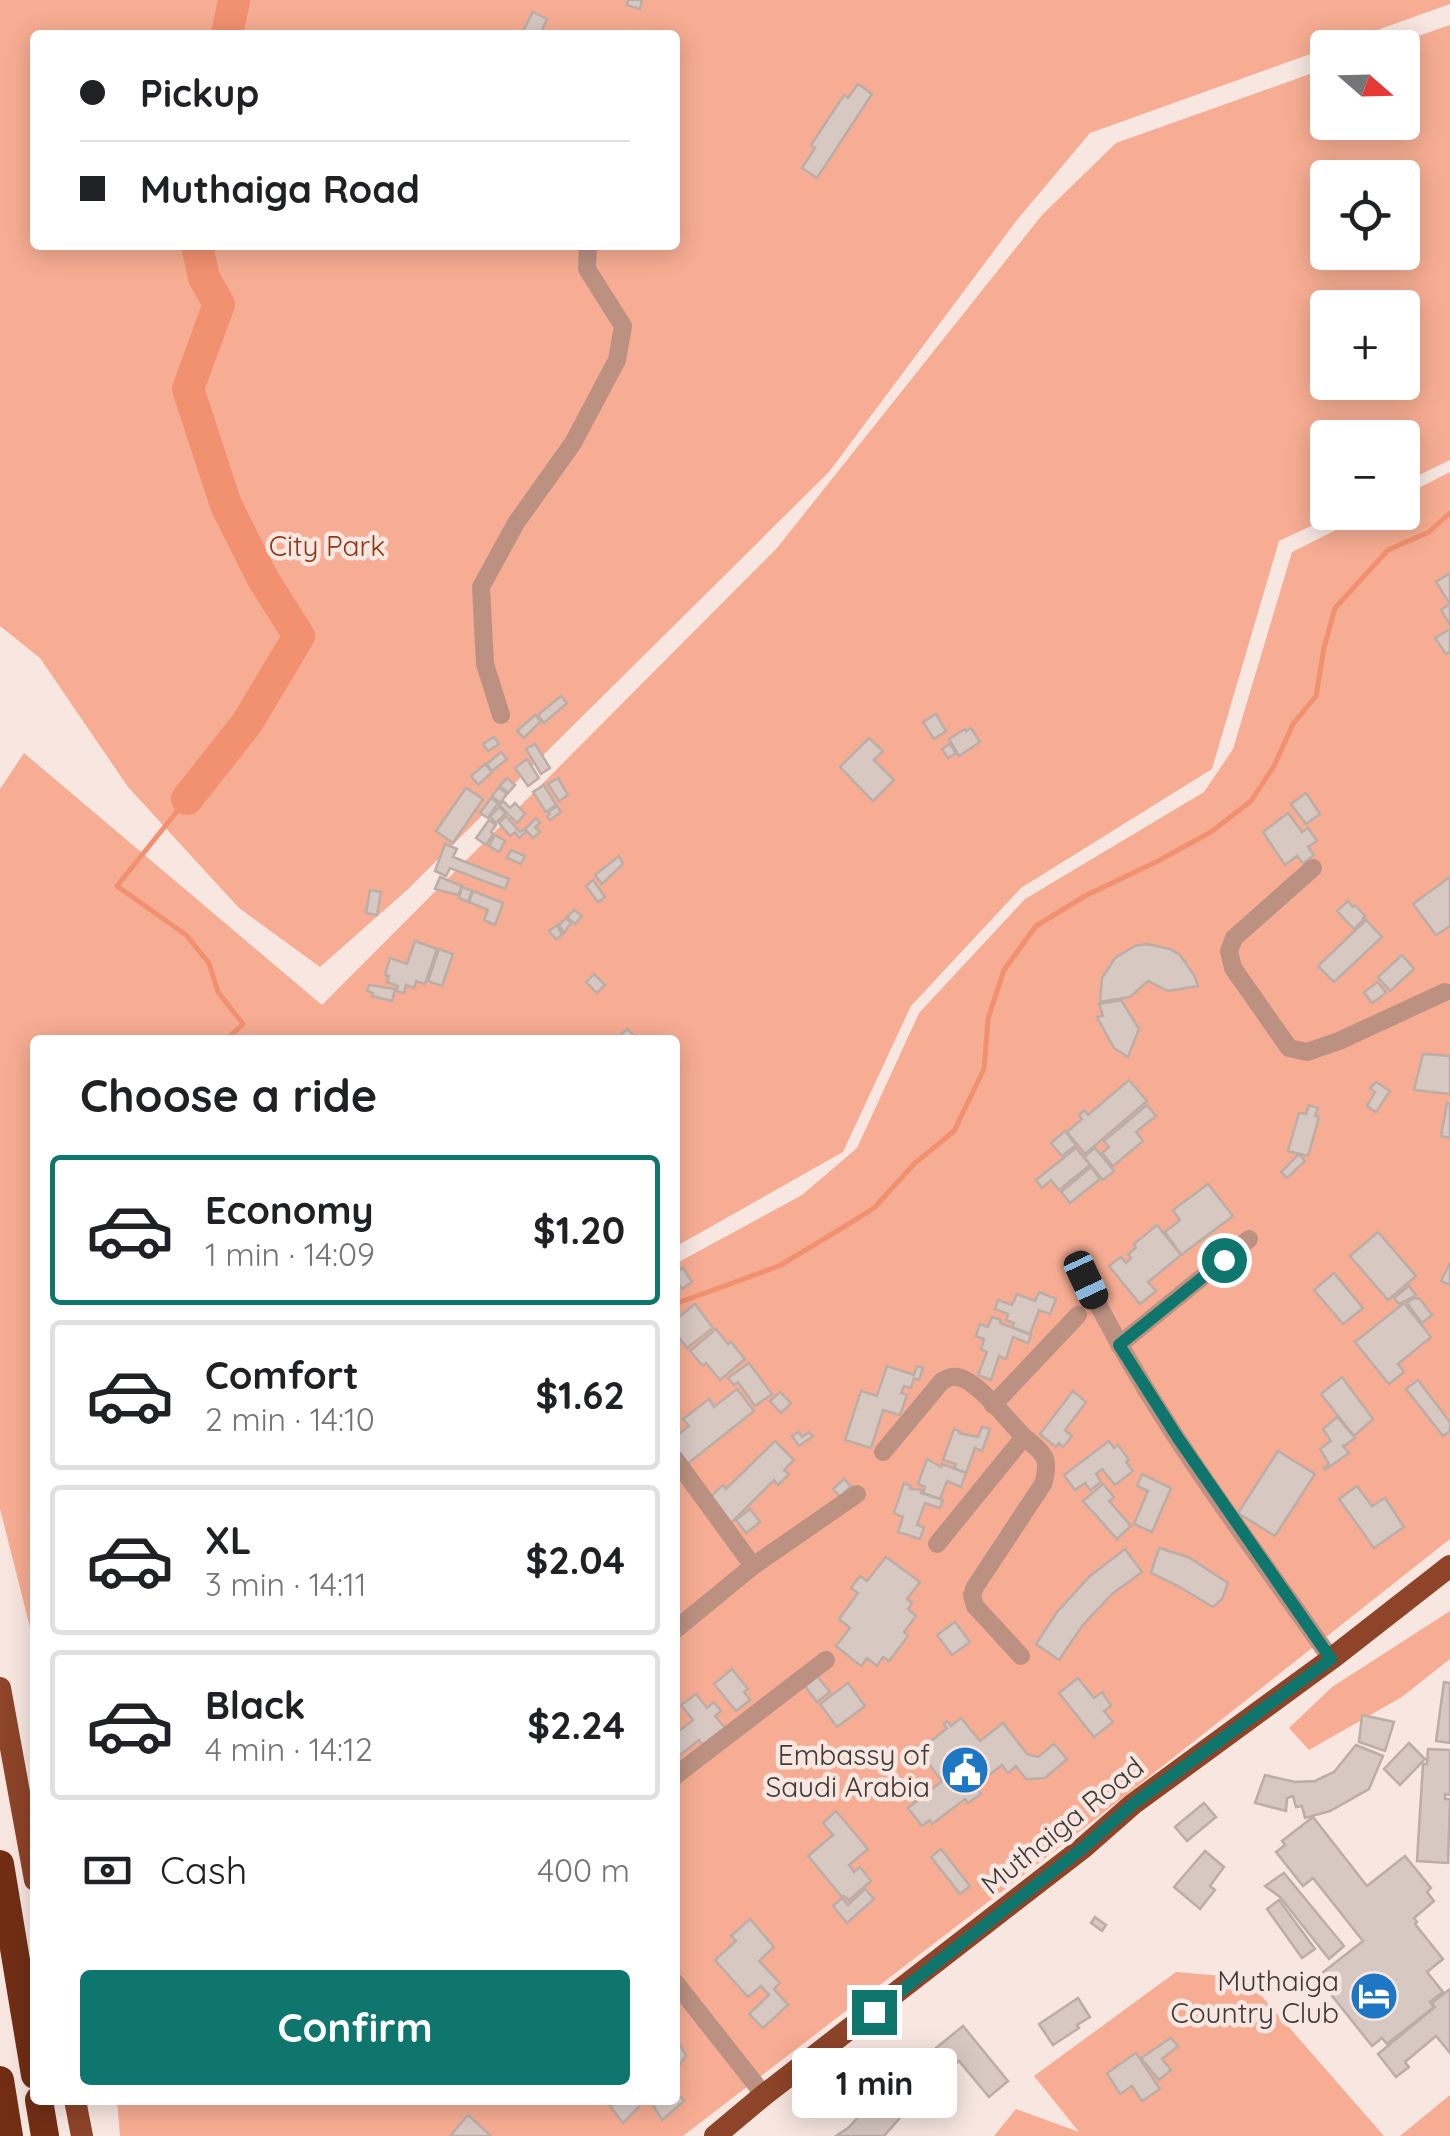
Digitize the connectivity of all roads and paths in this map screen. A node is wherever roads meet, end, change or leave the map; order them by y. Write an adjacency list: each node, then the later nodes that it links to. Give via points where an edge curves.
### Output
1 (588, 250): 2 (street, via 587,268 623,326 616,360 573,443 516,522 481,587 485,664)
2 (501, 714)
3 (1313, 868): 4 (street, via 1234,938 1229,951 1233,968 1288,1048 1307,1052 1339,1041)
4 (1445, 992)
5 (1250, 1239): 8 (street)
6 (1086, 1280): 8 (street)
7 (1078, 1315): 9 (street)
8 (1119, 1345): 19 (street)
9 (993, 1405): 10 (street); 11 (street, via 972,1383 951,1377)
10 (1024, 1437): 14 (street); 18 (street, via 1044,1454 1044,1484 972,1595)
11 (882, 1452)
12 (680, 1466): 15 (street)
13 (856, 1494): 15 (street)
14 (936, 1544)
15 (753, 1566): 17 (street)
16 (1450, 1566): 19 (main road, Muthaiga Road)
17 (680, 1626)
18 (1020, 1656)
19 (1331, 1659): 28 (main road, Muthaiga Road, via 1133,1804)
20 (826, 1660): 22 (street)
21 (0, 1688): 23 (main road)
22 (680, 1772)
23 (30, 1853)
24 (0, 1864): 26 (highway)
25 (680, 1988): 28 (street)
26 (30, 2045)
27 (0, 2080): 31 (highway)
28 (764, 2095): 34 (main road, Muthaiga Road)
29 (40, 2105): 32 (highway)
30 (76, 2105): 33 (main road)
31 (9, 2136)
32 (45, 2136)
33 (82, 2136)
34 (715, 2136)

